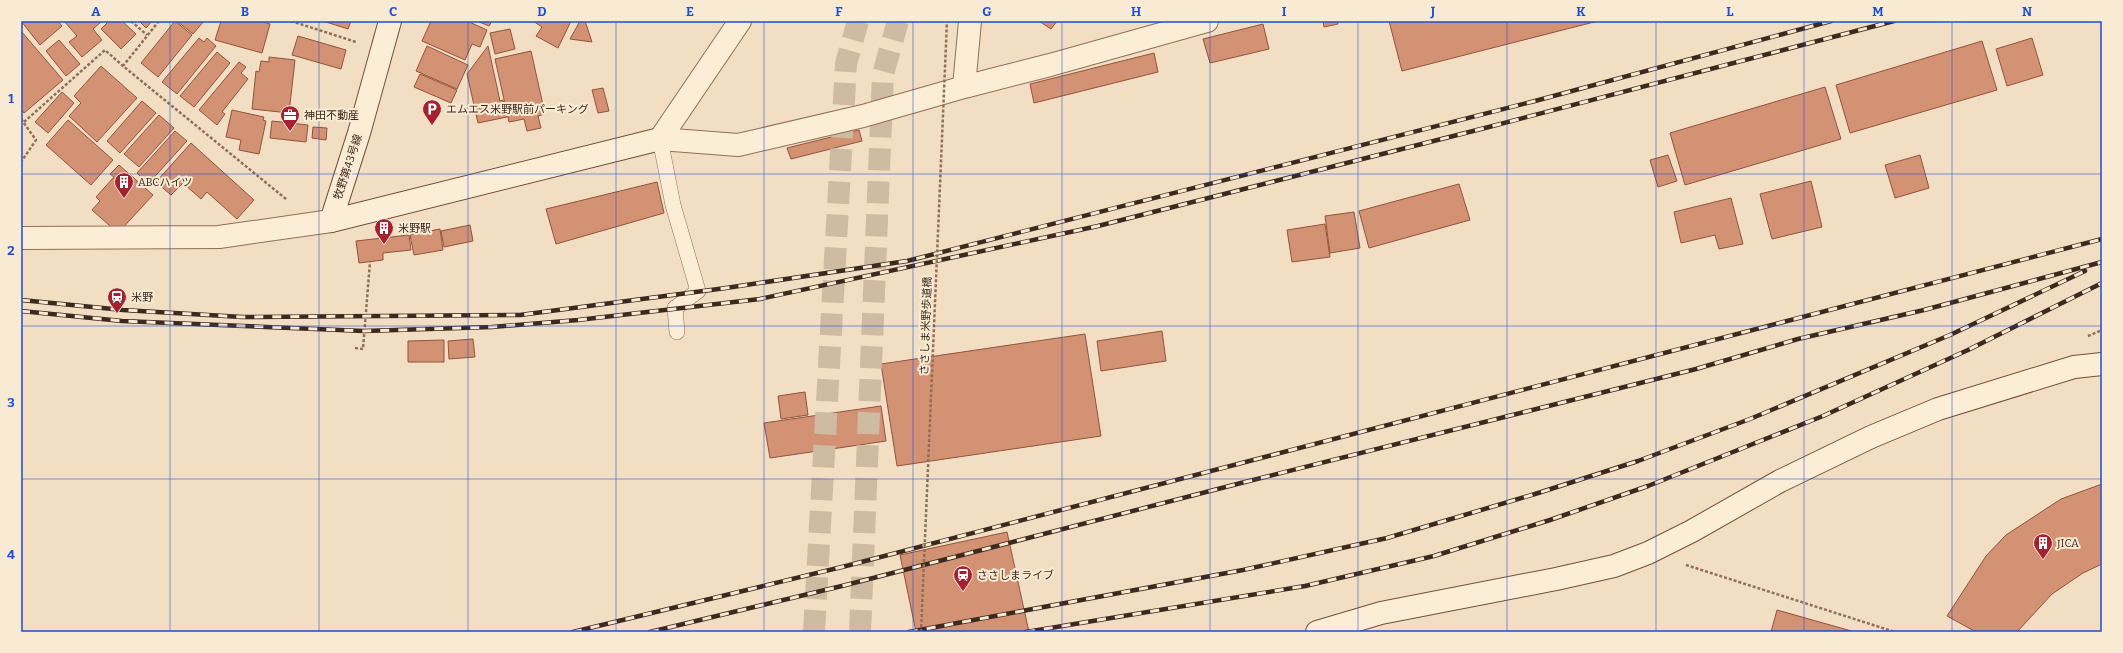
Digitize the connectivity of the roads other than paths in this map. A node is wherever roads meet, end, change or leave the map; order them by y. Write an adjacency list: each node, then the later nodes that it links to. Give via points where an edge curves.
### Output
1 (390, 21): 7 (street, 牧野第43号線)
2 (740, 21): 6 (street)
3 (970, 21): 5 (street)
4 (1207, 21): 5 (street)
5 (964, 87): 6 (street, via 863,116 738,145)
6 (660, 139): 7 (street); 9 (lane, via 673,205 698,291 675,308)
7 (331, 221): 8 (street, via 219,237)
8 (21, 238)
9 (676, 332)
10 (2102, 364): 11 (street, via 2074,367 1931,412 1870,437 1780,481 1692,531 1648,553 1614,566 1382,613)
11 (1317, 632)

